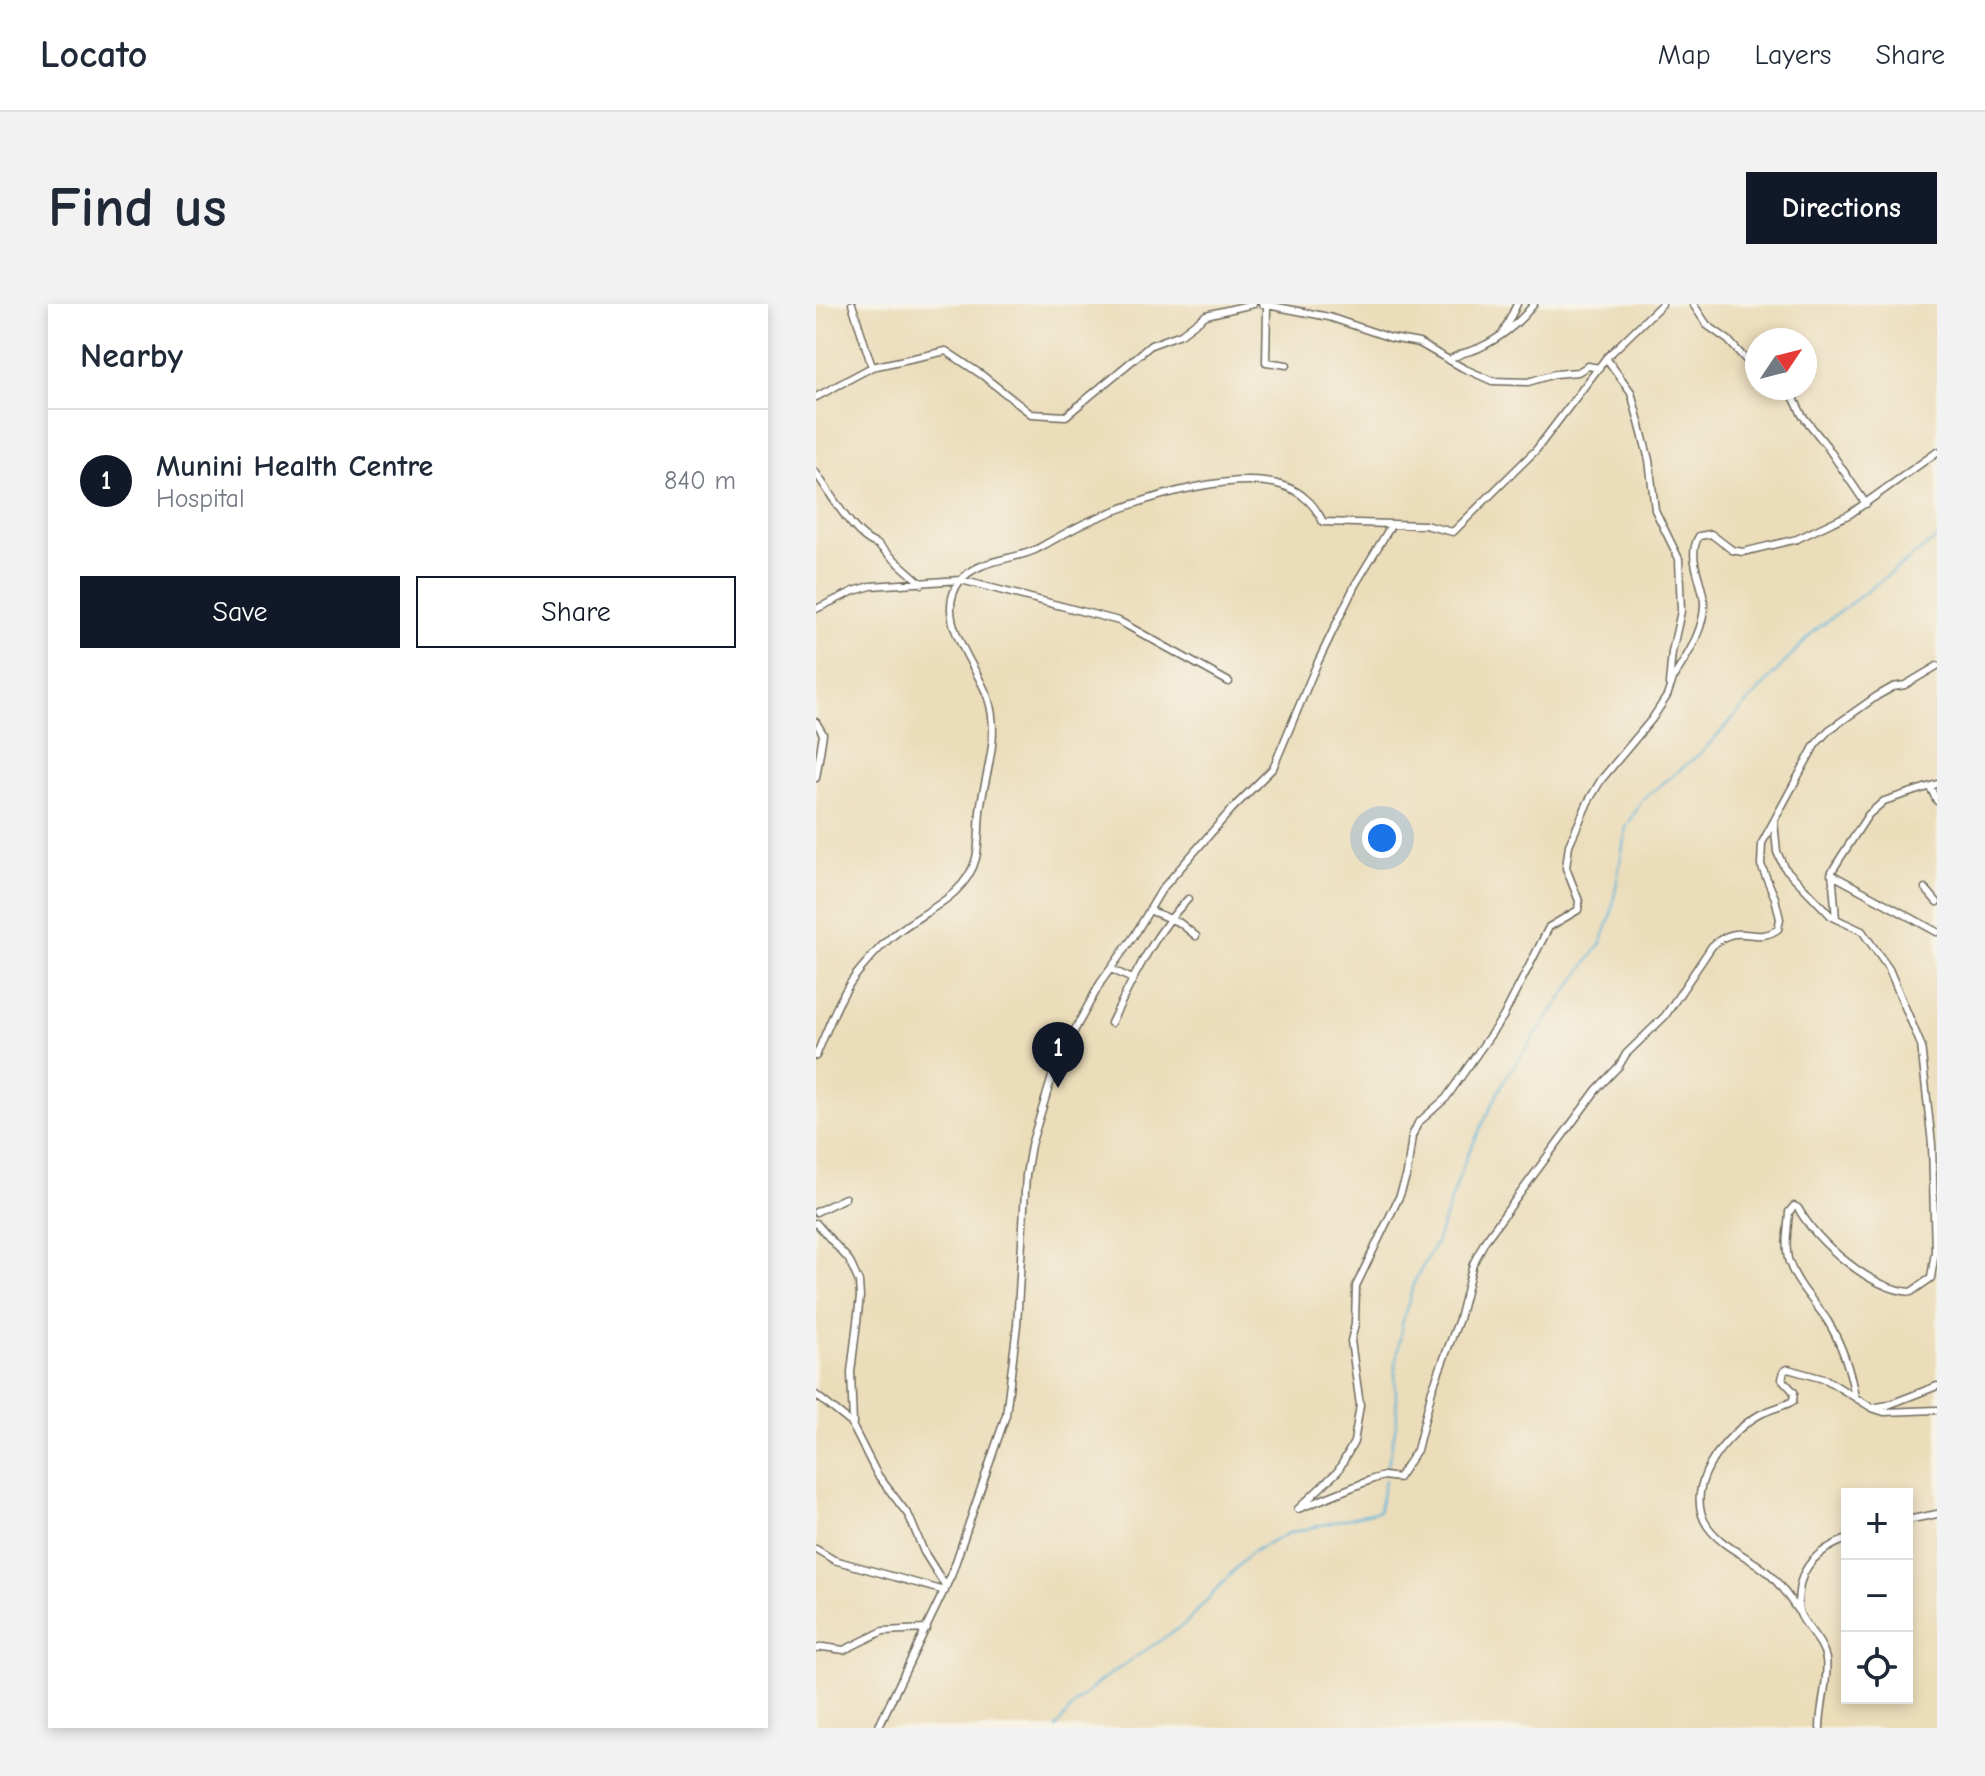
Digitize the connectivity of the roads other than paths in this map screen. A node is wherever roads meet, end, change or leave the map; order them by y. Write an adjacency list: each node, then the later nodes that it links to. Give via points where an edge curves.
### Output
1 (852, 304): 13 (street)
2 (1253, 304): 13 (street, via 1206,315 1181,334 1157,341 1066,416 1031,414 946,351)
3 (1517, 304): 8 (street)
4 (1534, 304): 8 (street)
5 (1662, 304): 9 (street)
6 (1693, 304): 10 (street, via 1707,325)
7 (1263, 305): 11 (street, via 1419,343); 12 (street, via 1266,362)
8 (1503, 333): 11 (street)
9 (1606, 358): 14 (street); 26 (street, via 1631,392 1649,460 1655,510 1679,559 1681,611)
10 (1745, 359)
11 (1450, 360): 14 (street, via 1488,380 1507,383)
12 (1287, 365)
13 (872, 367): 15 (street)
14 (1599, 368): 20 (street, via 1536,450 1455,531)
15 (816, 397)
16 (1795, 400): 19 (street)
17 (1937, 452): 19 (street)
18 (816, 473): 22 (street, via 859,533)
19 (1866, 504): 26 (street, via 1809,535 1748,552 1732,550 1711,534 1699,536 1695,556 1702,616)
20 (1392, 524): 21 (street, via 1323,522 1297,492 1258,482 1222,482 1103,516 1014,558 987,563); 36 (street, via 1355,585 1273,768 1165,885)
21 (961, 580): 22 (street); 25 (street, via 1119,621); 44 (street, via 951,600 952,620 984,686 995,729 976,860 962,885 889,939 857,974)
22 (922, 584): 23 (street, via 860,589)
23 (816, 609)
24 (1937, 666): 31 (street, via 1877,696 1829,730 1815,745)
25 (1229, 682)
26 (1669, 684): 31 (street, via 1652,719 1606,773 1569,845 1566,868 1578,910 1549,927 1503,1017 1412,1136 1400,1195 1356,1286 1351,1341 1360,1405 1356,1434 1338,1471 1298,1509 1373,1479 1398,1478 1417,1450 1432,1390 1485,1241 1597,1089 1665,1016 1712,946 1736,932 1762,936 1778,929 1775,898 1761,865 1762,843)
27 (816, 722): 28 (street, via 823,734)
28 (816, 778)
29 (1933, 786): 30 (street); 32 (street, via 1876,807)
30 (1937, 801)
31 (1775, 818): 38 (street, via 1780,860)
32 (1831, 874): 38 (street); 39 (street)
33 (1925, 888): 35 (street)
34 (1188, 899): 37 (street)
35 (1937, 902)
36 (1149, 910): 37 (street); 41 (street)
37 (1169, 917): 40 (street); 42 (street)
38 (1836, 919): 50 (street, via 1862,931 1893,977 1921,1045 1932,1144 1934,1266 1931,1278 1916,1291 1892,1290 1865,1275 1810,1229 1798,1208 1789,1212 1788,1259 1842,1348)
39 (1937, 932)
40 (1196, 936)
41 (1111, 969): 42 (street); 58 (street, via 1056,1064 1031,1145 1006,1415)
42 (1132, 979): 43 (street)
43 (1111, 1023)
44 (816, 1056)
45 (845, 1198): 46 (street)
46 (816, 1212)
47 (816, 1223): 53 (street, via 849,1260 859,1282 851,1372)
48 (1937, 1386): 51 (street)
49 (816, 1395): 53 (street)
50 (1855, 1397): 51 (street); 59 (street, via 1817,1375 1784,1371 1782,1379 1794,1392 1793,1401 1760,1414 1733,1434 1714,1458 1700,1491 1709,1528 1766,1571)
51 (1872, 1408): 52 (street)
52 (1937, 1410)
53 (853, 1428): 58 (street, via 877,1474 909,1516)
54 (1937, 1514): 55 (street)
55 (1913, 1519)
56 (1841, 1541): 59 (street, via 1810,1563 1800,1585)
57 (816, 1549): 58 (street, via 834,1560)
58 (946, 1589): 60 (street)
59 (1798, 1611): 63 (street, via 1826,1659)
60 (928, 1629): 61 (street, via 883,1631 844,1650); 62 (street)
61 (816, 1649)
62 (878, 1728)
63 (1820, 1728)

